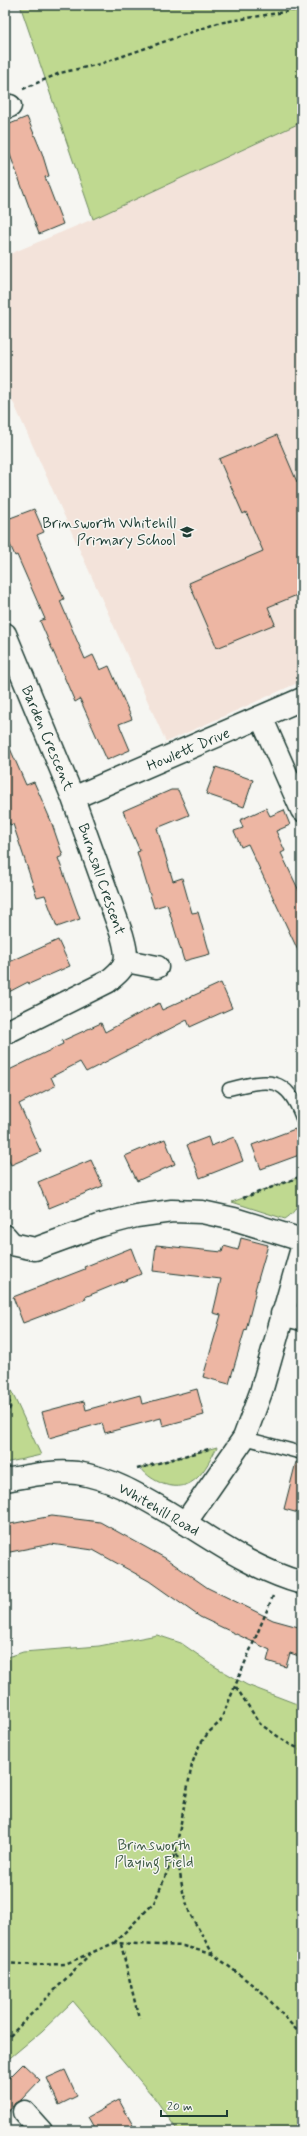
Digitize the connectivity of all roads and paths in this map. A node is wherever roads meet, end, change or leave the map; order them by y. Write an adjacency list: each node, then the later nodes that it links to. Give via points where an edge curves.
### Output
1 (302, 9): 2 (path, via 218,23 100,64 60,73 7,95)
2 (8, 107)
3 (5, 634): 6 (street, Barden Crescent)
4 (302, 699): 5 (street, Howlett Drive)
5 (261, 717): 6 (street, Howlett Drive); 7 (street)
6 (73, 798): 8 (street, Burnsall Crescent, via 122,935)
7 (302, 810)
8 (126, 961): 9 (street); 10 (street, via 120,971 107,982)
9 (157, 966)
10 (5, 1033)
11 (229, 1089): 12 (lane, via 266,1082 286,1089 296,1102)
12 (302, 1118)
13 (302, 1176): 14 (path)
14 (239, 1199)
15 (302, 1240): 16 (street, via 234,1219 202,1212 172,1211 136,1216 98,1226 35,1249)
16 (7, 1244)
17 (302, 1248): 18 (street)
18 (292, 1316): 23 (street)
19 (5, 1356): 20 (path)
20 (5, 1360)
21 (5, 1394): 22 (path, via 11,1405)
22 (5, 1418)
23 (244, 1438): 24 (lane); 25 (path); 27 (street)
24 (302, 1453)
25 (130, 1471)
26 (5, 1480): 27 (street, Whitehill Road, via 46,1473 76,1473 106,1480 134,1492)
27 (185, 1523): 28 (street, Whitehill Road, via 246,1561)
28 (280, 1577): 29 (street, Whitehill Road); 30 (path)
29 (302, 1584)
30 (236, 1687): 31 (path, via 260,1724); 32 (path, via 220,1722 199,1746 192,1764)
31 (302, 1750)
32 (176, 1849): 33 (path, via 154,1903); 35 (path, via 183,1892 199,1932)
33 (114, 1943): 34 (path); 36 (path)
34 (121, 1944): 35 (path, via 183,1946); 38 (path)
35 (213, 1954): 39 (path, via 263,1993)
36 (90, 1955): 37 (path, via 65,1964); 40 (path)
37 (5, 1963)
38 (139, 2019)
39 (302, 2036)
40 (5, 2041)
41 (24, 2112): 42 (street)
42 (41, 2131)

